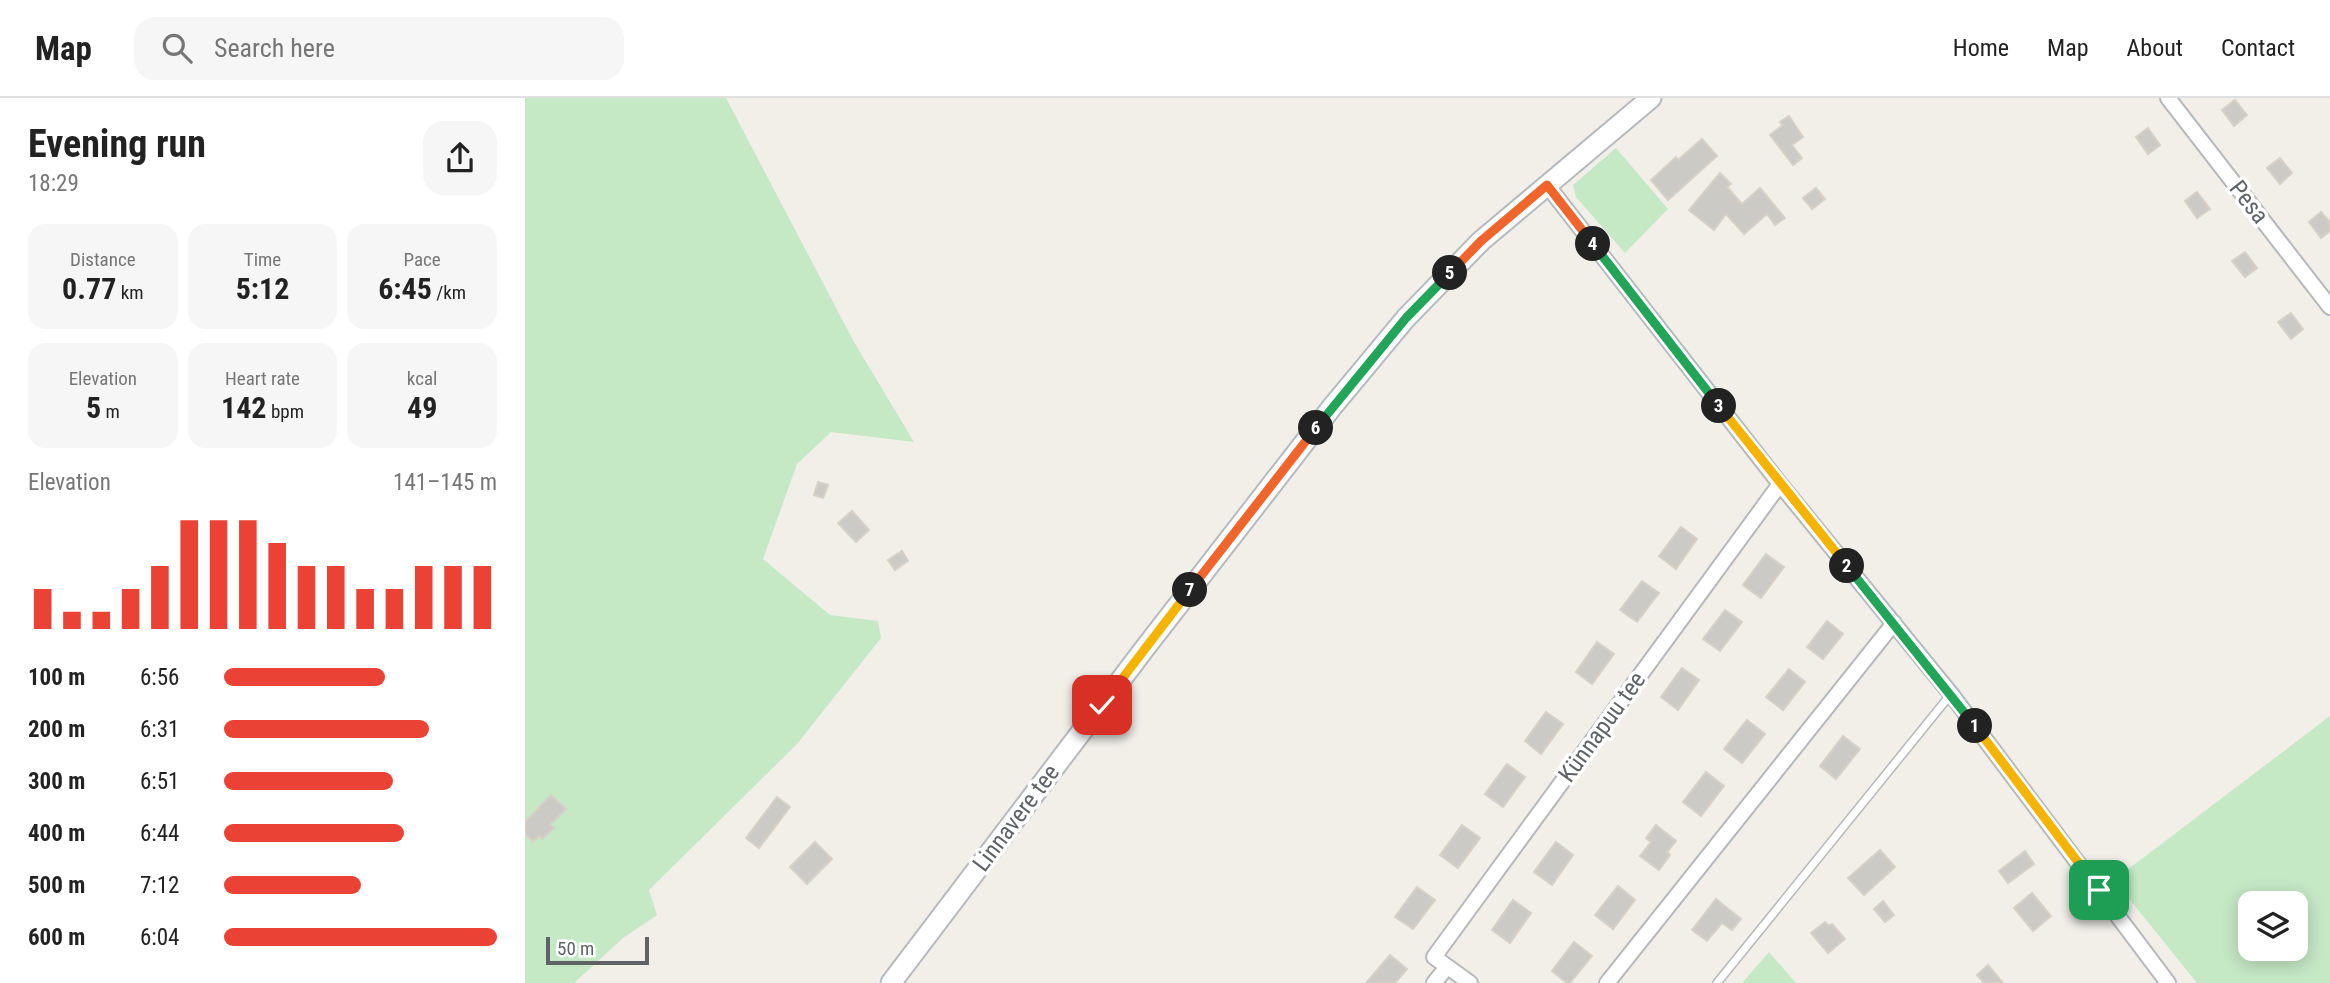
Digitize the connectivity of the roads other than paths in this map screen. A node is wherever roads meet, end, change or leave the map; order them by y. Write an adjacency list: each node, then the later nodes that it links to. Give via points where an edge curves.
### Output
1 (1651, 98): 3 (street, Linnavere tee)
2 (2168, 98): 4 (street, Pesa)
3 (1547, 185): 5 (street); 9 (street, Linnavere tee, via 1481,241 1406,318 1332,407)
4 (2330, 307)
5 (1780, 484): 6 (street); 8 (street, Künnapuu tee, via 1434,957)
6 (1894, 624): 7 (street); 12 (street)
7 (1951, 694): 13 (lane); 14 (street)
8 (1447, 967): 10 (street); 11 (street)
9 (891, 983)
10 (1434, 983)
11 (1469, 983)
12 (1607, 983)
13 (1717, 983)
14 (2168, 983)

